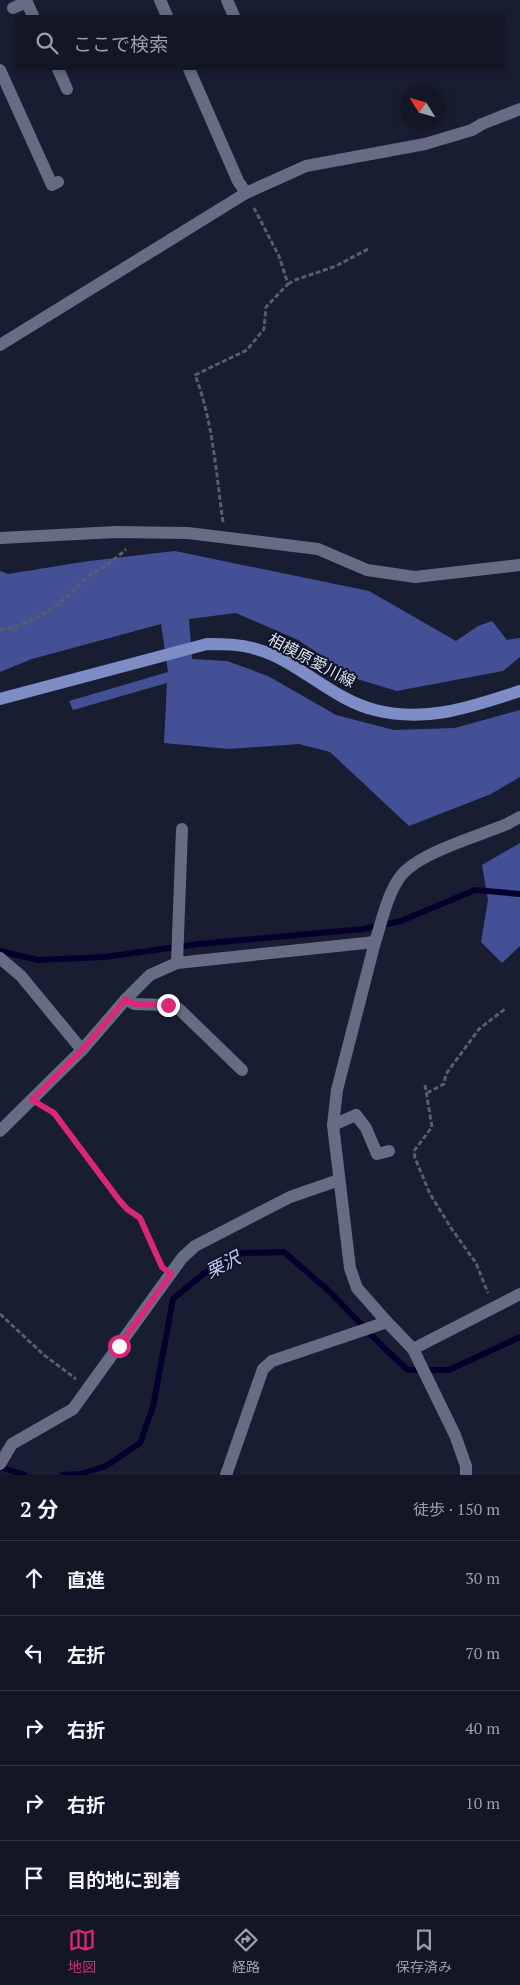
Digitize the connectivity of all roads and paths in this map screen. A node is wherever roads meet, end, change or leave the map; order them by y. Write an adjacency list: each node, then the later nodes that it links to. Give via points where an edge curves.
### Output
1 (160, 0): 6 (street)
2 (227, 0): 7 (street)
3 (27, 1): 4 (street); 5 (street)
4 (13, 8)
5 (34, 15)
6 (166, 15)
7 (234, 15)
8 (0, 70): 13 (street, via 52,185)
9 (189, 70): 14 (street)
10 (55, 74): 11 (street)
11 (67, 89)
12 (520, 109): 14 (street, via 472,130 425,144 306,166)
13 (58, 182)
14 (246, 194): 16 (path, via 279,256); 17 (street)
15 (368, 249): 16 (path, via 336,266)
16 (288, 284): 20 (path, via 266,307 264,329 247,350 194,375 202,393)
17 (0, 345)
18 (147, 532): 19 (street); 20 (street); 22 (path, via 121,555 80,582 49,610 29,622)
19 (0, 538)
20 (226, 538): 21 (street, via 318,549 367,570 415,577)
21 (520, 565)
22 (0, 630)
23 (520, 691): 24 (main road, 相模原愛川線, via 432,715 374,710 257,649 207,644)
24 (0, 698)
25 (520, 817): 27 (street, via 422,858 401,876)
26 (182, 829): 29 (street)
27 (375, 942): 29 (street); 37 (street, via 337,1090)
28 (0, 958): 32 (street, via 21,976)
29 (177, 963): 30 (street, via 150,975)
30 (126, 999): 32 (street); 33 (street, via 134,1004 168,1005 179,1009)
31 (505, 1009): 35 (path, via 479,1029 446,1074 444,1084)
32 (82, 1050): 36 (street)
33 (242, 1070)
34 (425, 1085): 35 (path)
35 (427, 1093): 43 (path, via 432,1127 414,1151 415,1158 430,1194 476,1263)
36 (32, 1100): 38 (street); 41 (path, via 54,1113 119,1200 140,1218 162,1267)
37 (333, 1125): 39 (street, via 356,1115 366,1128 377,1154); 40 (street)
38 (0, 1131)
39 (389, 1151)
40 (339, 1180): 41 (street, via 290,1197 195,1246); 45 (street, via 350,1268 358,1288)
41 (171, 1274): 47 (street)
42 (520, 1294): 43 (street)
43 (494, 1307): 46 (street)
44 (0, 1314): 47 (path, via 44,1355)
45 (384, 1323): 46 (street); 49 (street, via 272,1361 262,1370)
46 (415, 1352): 50 (street, via 456,1435)
47 (88, 1388): 48 (street, via 73,1409 9,1447)
48 (0, 1464)
49 (226, 1475)
50 (466, 1475)

